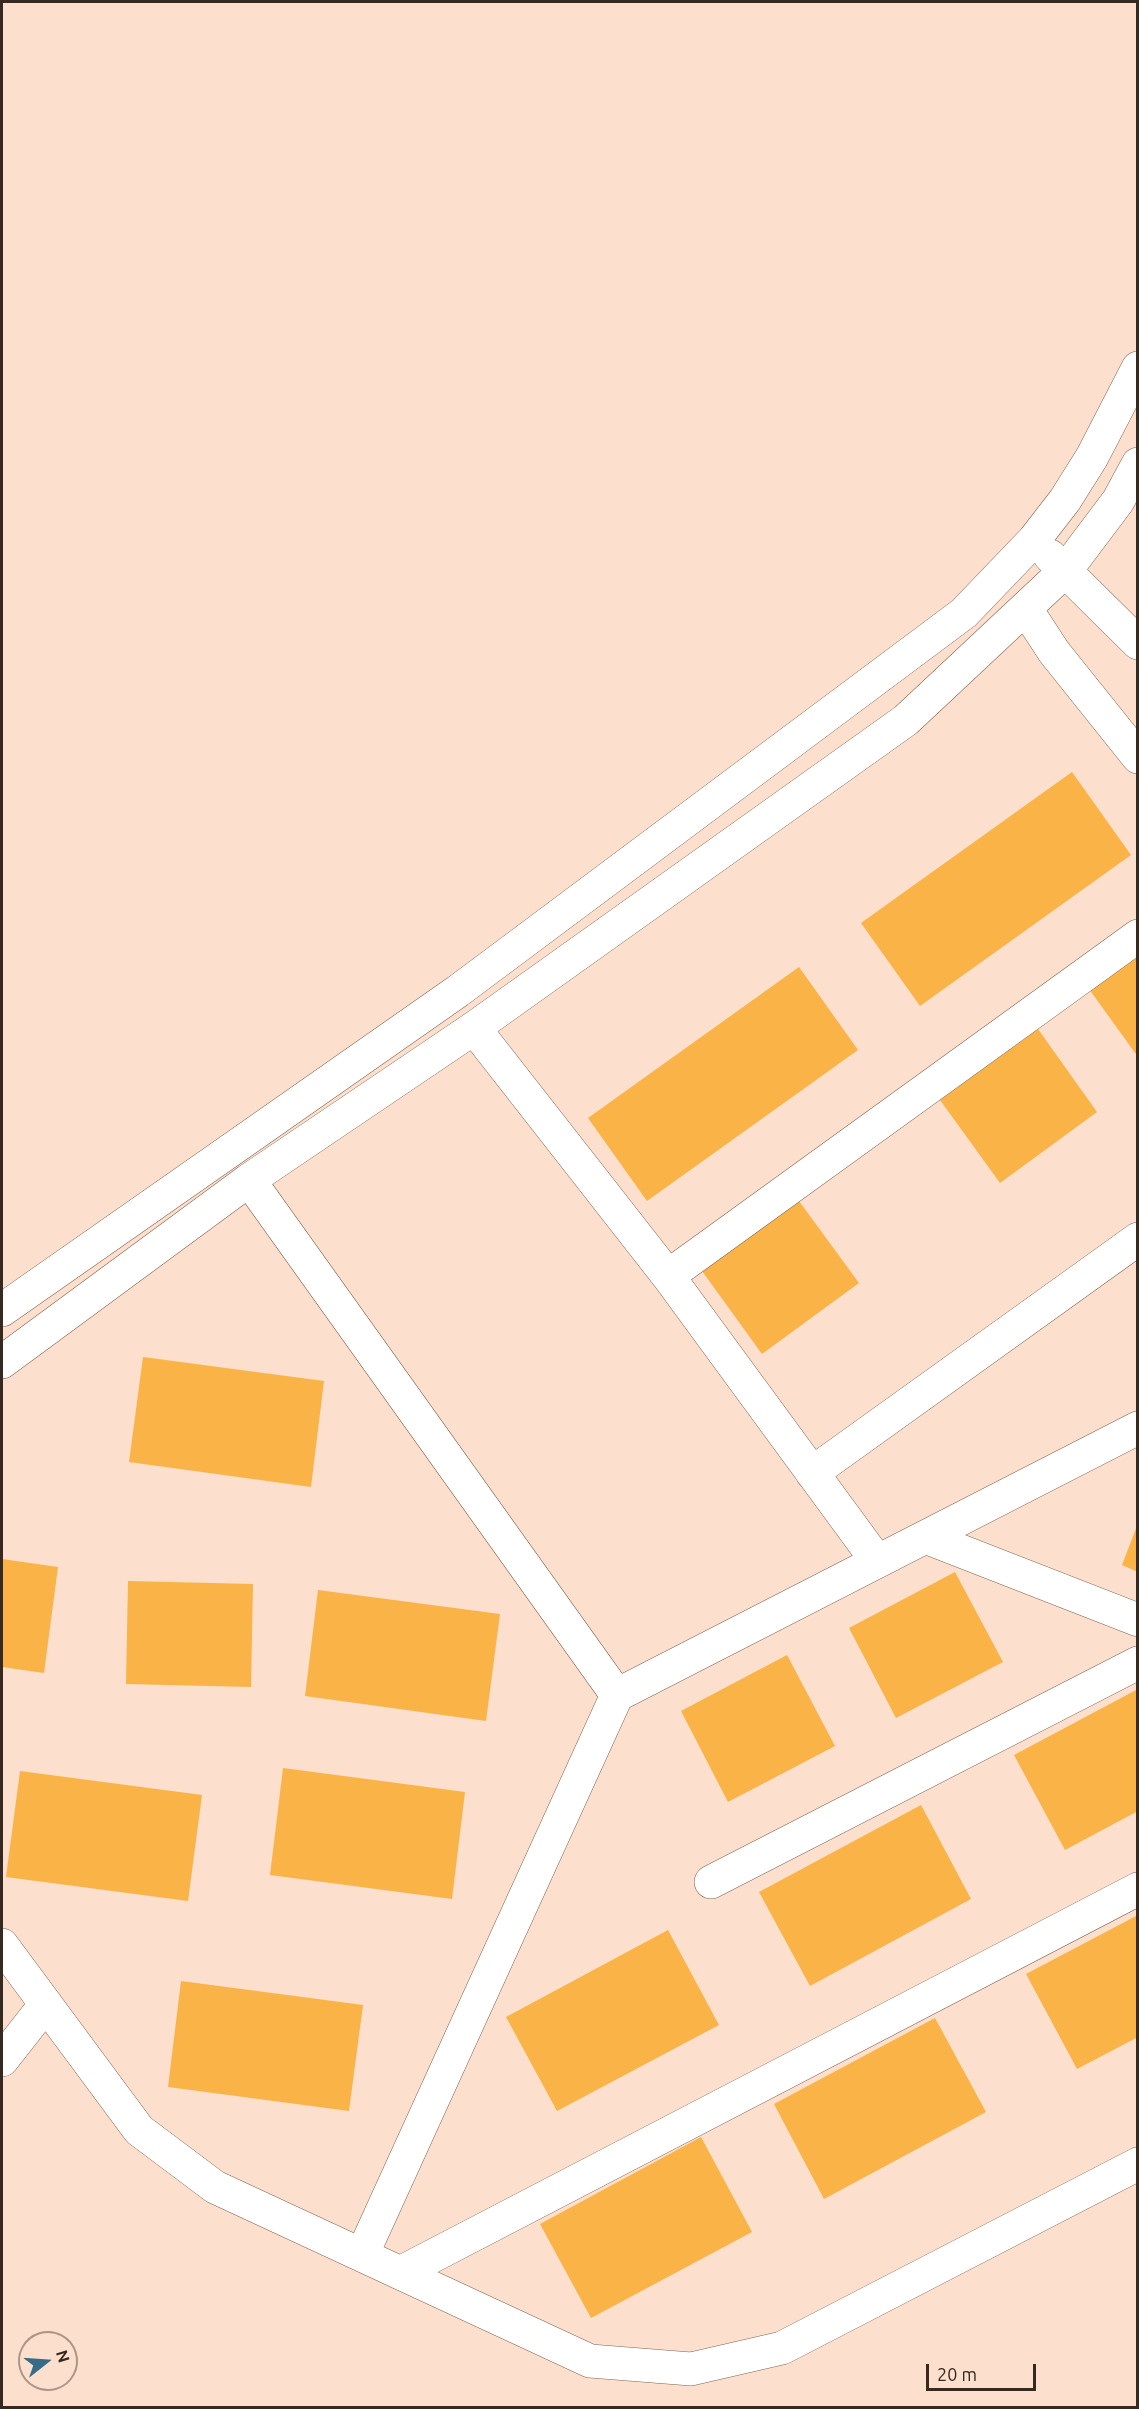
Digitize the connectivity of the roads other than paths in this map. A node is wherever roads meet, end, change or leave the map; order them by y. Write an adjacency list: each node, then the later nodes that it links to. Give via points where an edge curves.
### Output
1 (1137, 368): 3 (street, via 1092,457)
2 (1137, 464): 4 (street, via 1118,501)
3 (1034, 540): 4 (street); 13 (street, via 964,613 915,651 458,991)
4 (1066, 570): 5 (street); 6 (street)
5 (1026, 609): 7 (street, via 1054,652); 9 (street, via 906,720)
6 (1137, 643)
7 (1137, 757)
8 (1137, 936): 12 (street)
9 (474, 1028): 10 (street); 12 (street)
10 (249, 1180): 14 (street); 21 (street)
11 (1137, 1239): 16 (street)
12 (668, 1276): 16 (street)
13 (2, 1311)
14 (2, 1362)
15 (1137, 1428): 17 (street)
16 (812, 1473): 18 (street)
17 (925, 1537): 18 (street); 19 (street)
18 (877, 1561): 21 (street)
19 (1137, 1620)
20 (1137, 1663): 22 (street)
21 (618, 1695): 28 (street)
22 (711, 1882)
23 (1137, 1889): 29 (street)
24 (2, 1945): 25 (street)
25 (46, 2004): 26 (street); 28 (street, via 139,2130 215,2187)
26 (2, 2060)
27 (1137, 2164): 29 (street, via 782,2348 691,2369 590,2361)
28 (362, 2255): 29 (street)
29 (400, 2273)

